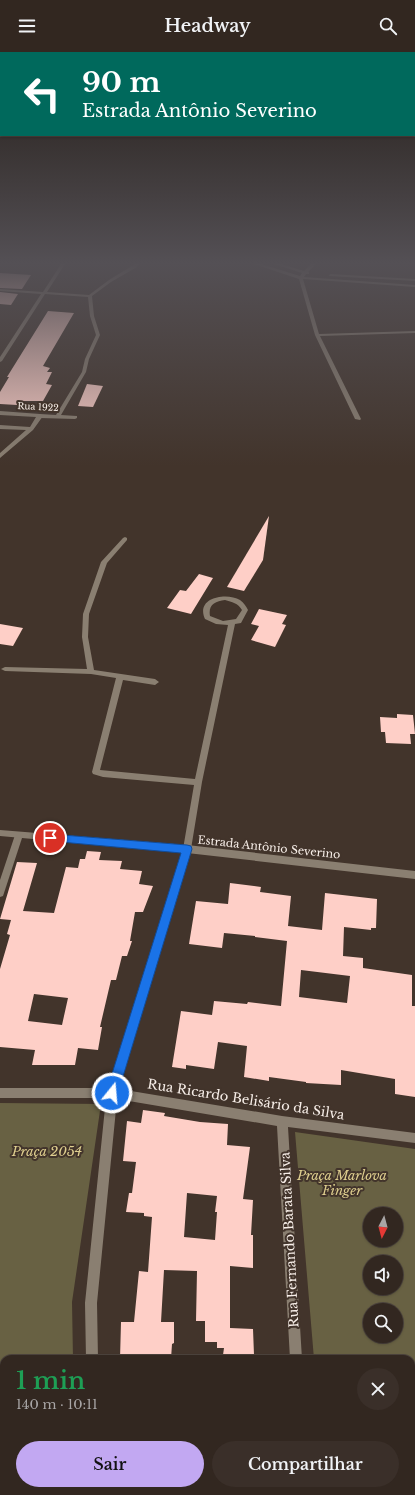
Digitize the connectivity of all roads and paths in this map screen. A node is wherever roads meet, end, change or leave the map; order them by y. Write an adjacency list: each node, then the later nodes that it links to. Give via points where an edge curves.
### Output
1 (20, 331): 6 (street)
2 (97, 331): 9 (street, via 98,335 84,372)
3 (316, 331): 5 (street)
4 (415, 332): 5 (street)
5 (317, 335): 11 (street)
6 (0, 361)
7 (0, 413): 8 (street, Rua 1922)
8 (40, 416): 9 (street, Rua 1922); 13 (street)
9 (57, 417): 10 (street, Rua 1922)
10 (75, 418)
11 (358, 419)
12 (0, 427): 13 (street)
13 (31, 429): 14 (street)
14 (0, 456)
15 (125, 539): 18 (street, via 104,562 86,614 85,637)
16 (232, 623): 16 (street, via 215,621 207,617 206,606 225,598 242,604 245,610 243,616 239,621); 21 (street)
17 (5, 669): 18 (street)
18 (91, 672): 19 (street)
19 (120, 677): 20 (street); 21 (street, via 96,772)
20 (155, 682)
21 (198, 782): 24 (street)
22 (0, 833): 23 (street, Estrada Antônio Severino)
23 (19, 835): 24 (street, Estrada Antônio Severino); 26 (street)
24 (187, 849): 25 (street, Estrada Antônio Severino); 28 (street)
25 (415, 875)
26 (0, 893)
27 (0, 1093): 28 (street, Rua Ricardo Belisário da Silva)
28 (112, 1093): 29 (street, Rua Ricardo Belisário da Silva); 31 (street, via 91,1303)
29 (282, 1121): 30 (street, Rua Ricardo Belisário da Silva); 32 (street, Rua Fernando Barata Silva)
30 (415, 1138)
31 (92, 1355)
32 (296, 1355)

